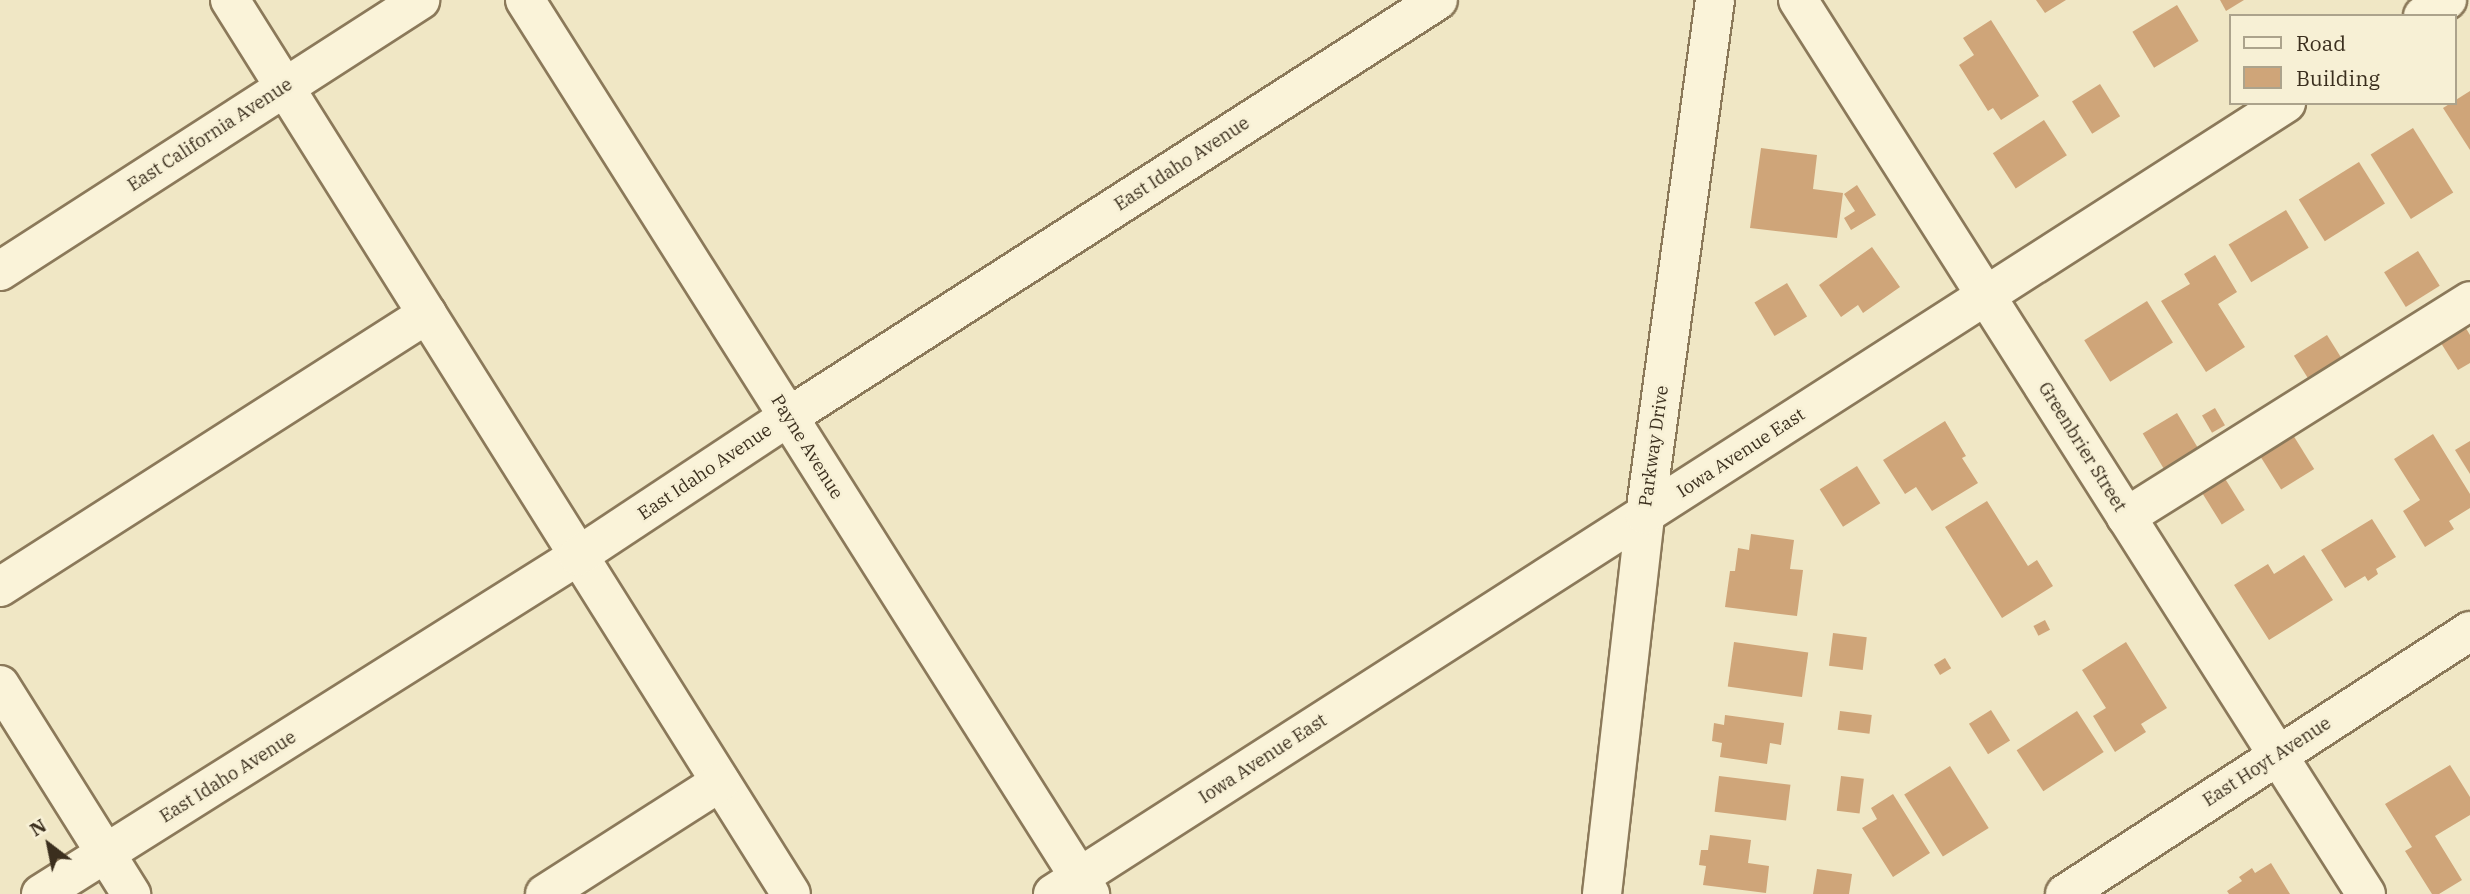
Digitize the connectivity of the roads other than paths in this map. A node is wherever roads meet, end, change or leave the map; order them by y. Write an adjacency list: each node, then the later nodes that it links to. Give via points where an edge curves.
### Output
1 (230, 0): 9 (street)
2 (420, 0): 9 (street, East California Avenue)
3 (525, 0): 15 (street, Payne Avenue)
4 (1438, 0): 15 (street, East Idaho Avenue)
5 (1715, 0): 16 (street, Parkway Drive)
6 (1798, 0): 12 (street, Greenbrier Street)
7 (2447, 0): 8 (street)
8 (2426, 14)
9 (286, 87): 11 (street, East California Avenue); 14 (street)
10 (2283, 105): 12 (street, Iowa Avenue East)
11 (0, 271)
12 (1986, 296): 16 (street, Iowa Avenue East); 17 (street, Greenbrier Street)
13 (2470, 301): 17 (street)
14 (427, 313): 18 (street); 19 (street)
15 (788, 417): 18 (street, East Idaho Avenue); 25 (street, Payne Avenue)
16 (1645, 515): 25 (street, Iowa Avenue East); 30 (street, Parkway Drive)
17 (2126, 517): 22 (street, Greenbrier Street)
18 (578, 556): 23 (street); 24 (street, East Idaho Avenue)
19 (0, 587)
20 (2470, 631): 22 (street, East Hoyt Avenue)
21 (0, 685): 24 (street)
22 (2278, 755): 31 (street, East Hoyt Avenue); 32 (street, Greenbrier Street)
23 (720, 782): 28 (street); 29 (street)
24 (106, 853): 26 (street, East Idaho Avenue); 27 (street)
25 (1074, 889)
26 (41, 894)
27 (131, 894)
28 (545, 894)
29 (791, 894)
30 (1602, 894)
31 (2064, 894)
32 (2366, 894)

